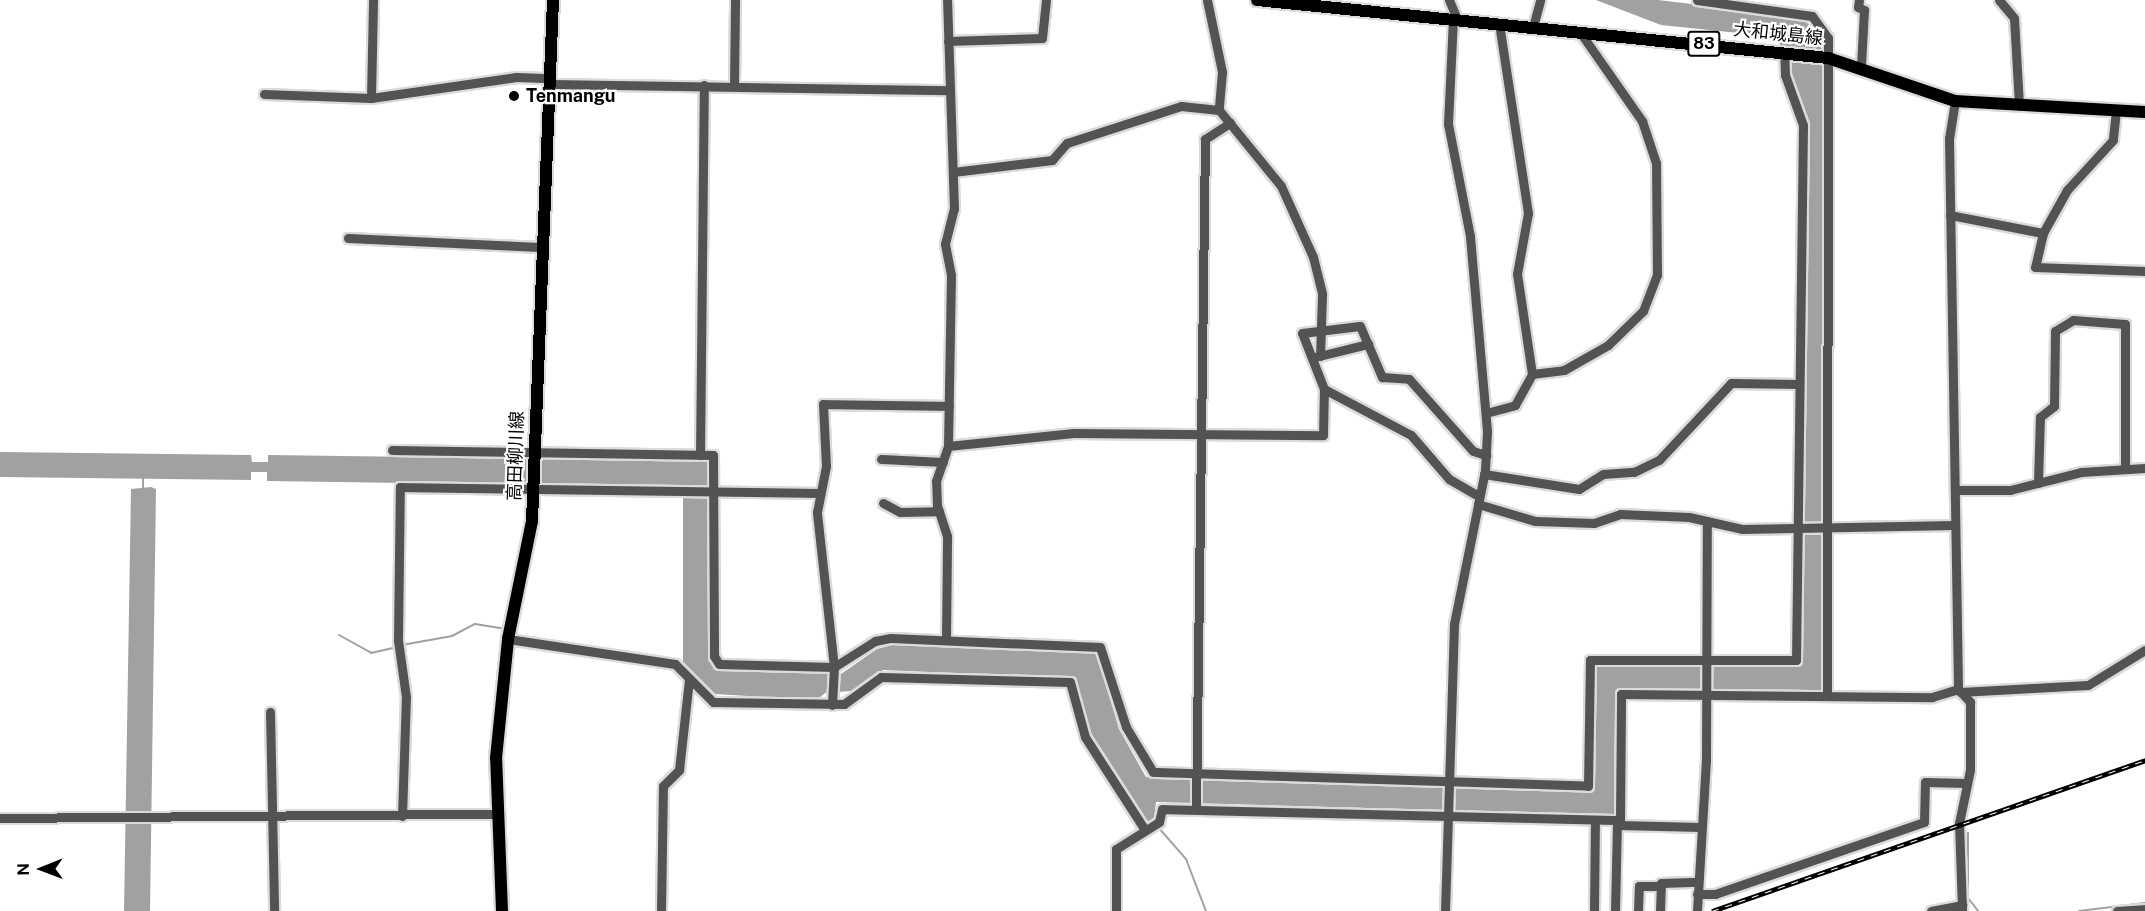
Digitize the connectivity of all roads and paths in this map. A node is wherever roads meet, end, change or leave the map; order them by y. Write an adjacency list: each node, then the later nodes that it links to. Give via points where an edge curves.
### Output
1 (372, 0): 26 (street)
2 (553, 0): 21 (main road, 高田柳川線)
3 (735, 0): 23 (street)
4 (947, 0): 17 (street)
5 (1046, 0): 17 (street, via 1042,38)
6 (1207, 0): 29 (street, via 1222,72)
7 (1257, 0): 13 (main road, 大和城島線 / 83)
8 (1449, 0): 13 (street)
9 (1540, 0): 15 (street)
10 (1697, 0): 19 (street, via 1812,16 1828,38)
11 (1860, 0): 20 (street, via 1858,7 1864,10)
12 (1999, 0): 28 (street, via 2014,18)
13 (1455, 19): 14 (main road, 大和城島線 / 83); 46 (street, via 1448,124 1470,236)
14 (1499, 23): 15 (main road, 大和城島線 / 83); 42 (street, via 1527,213 1517,274)
15 (1533, 27): 16 (main road, 大和城島線 / 83)
16 (1580, 32): 18 (main road, 大和城島線 / 83); 42 (street, via 1642,121 1656,163 1658,275 1643,311 1608,345 1564,370)
17 (948, 41): 24 (street)
18 (1784, 52): 19 (main road, 大和城島線 / 83); 43 (street, via 1785,75 1803,125)
19 (1828, 58): 20 (main road, 大和城島線 / 83); 68 (street)
20 (1861, 66): 27 (main road, 大和城島線 / 83)
21 (551, 81): 22 (street); 26 (street, via 516,77); 37 (main road, 高田柳川線)
22 (704, 85): 23 (street); 51 (street)
23 (734, 86): 24 (street)
24 (950, 90): 33 (street)
25 (264, 94): 26 (street)
26 (371, 98)
27 (1955, 101): 28 (main road, 大和城島線 / 83); 34 (street)
28 (2019, 106): 30 (main road, 大和城島線 / 83)
29 (1219, 110): 32 (street); 33 (street, via 1181,106 1067,143 1052,160)
30 (2116, 110): 31 (main road, 大和城島線 / 83); 35 (street, via 2114,140 2067,190)
31 (2145, 112)
32 (1230, 123): 39 (street, via 1281,186 1313,257 1322,294); 47 (street, via 1205,139)
33 (953, 172): 45 (street, via 954,209 945,244 951,275)
34 (1950, 214): 35 (street); 60 (street)
35 (2043, 233): 38 (street, via 2036,267)
36 (348, 238): 37 (street)
37 (540, 247): 50 (main road, 高田柳川線)
38 (2145, 271)
39 (1318, 331): 40 (street, via 1360,326); 41 (street); 41 (street, via 1302,333)
40 (1368, 344): 41 (street); 52 (street, via 1382,377 1409,379 1473,451)
41 (1315, 357): 44 (street)
42 (1532, 374): 46 (street, via 1515,405)
43 (1799, 384): 57 (street, via 1731,383 1659,460 1634,472 1603,474 1579,489); 69 (street)
44 (1324, 389): 47 (street, via 1323,435); 63 (street, via 1411,435 1449,479)
45 (949, 406): 48 (street); 62 (street, via 823,404 826,466)
46 (1486, 413): 52 (street)
47 (1202, 434): 48 (street, via 1073,434); 81 (street)
48 (948, 446): 54 (street)
49 (392, 450): 50 (street)
50 (532, 455): 51 (street); 59 (main road, 高田柳川線)
51 (700, 455): 61 (street, via 713,455)
52 (1486, 455): 57 (street)
53 (881, 459): 54 (street)
54 (944, 462): 65 (street, via 936,481)
55 (2145, 468): 56 (street)
56 (2125, 469): 58 (street); 58 (street, via 2125,324 2073,320 2055,331 2054,406 2040,417)
57 (1484, 474): 63 (street)
58 (2038, 483): 60 (street, via 2010,490)
59 (534, 487): 61 (street); 70 (main road, 高田柳川線); 87 (street, via 400,487 398,640 406,697)
60 (1956, 490): 67 (street)
61 (717, 491): 62 (street); 74 (street, via 714,656 719,664)
62 (817, 493): 74 (street)
63 (1479, 500): 66 (street, via 1535,521 1594,523 1620,514); 82 (street, via 1454,624)
64 (883, 503): 65 (street, via 900,512)
65 (939, 511): 71 (street, via 947,536)
66 (1707, 521): 69 (street); 73 (street)
67 (1955, 525): 68 (street); 76 (street)
68 (1831, 530): 69 (street); 78 (street)
69 (1796, 531): 73 (street, via 1796,660)
70 (508, 639): 75 (street, via 675,664); 85 (main road, 高田柳川線, via 496,758)
71 (946, 640): 74 (street, via 875,641); 81 (street, via 1100,647 1126,727 1148,768)
72 (2145, 650): 76 (street, via 2088,685)
73 (1707, 663): 77 (street); 82 (street, via 1590,660 1588,786)
74 (834, 667): 79 (street)
75 (689, 679): 79 (street, via 713,702); 101 (street, via 679,770 663,786)
76 (1959, 691): 78 (street, via 1932,698); 83 (street, via 1970,702)
77 (1707, 695): 78 (street); 91 (street, via 1621,694); 92 (street)
78 (1827, 696)
79 (832, 705): 93 (street, via 844,704 881,677 1070,682 1085,737)
80 (270, 712): 88 (street)
81 (1197, 774): 82 (street); 84 (street)
82 (1448, 782): 86 (street)
83 (1966, 783): 96 (street, via 1925,782 1924,822 1715,894); 97 (street, via 1959,823)
84 (1196, 809): 86 (street); 93 (street, via 1162,809 1160,822)
85 (497, 814): 87 (street); 100 (main road, 高田柳川線)
86 (1448, 815): 90 (street); 103 (street)
87 (402, 816): 88 (street)
88 (275, 817): 89 (street); 99 (street)
89 (0, 818)
90 (1595, 820): 91 (street); 104 (street)
91 (1617, 823): 92 (street); 105 (street)
92 (1701, 826): 94 (street)
93 (1145, 830): 102 (street, via 1116,849)
94 (1698, 882): 95 (street); 96 (street)
95 (1661, 886): 106 (street, via 1639,886); 107 (street)
96 (1697, 894): 108 (street)
97 (1962, 908): 109 (street)
98 (2145, 909): 110 (street)
99 (274, 911)
100 (502, 911)
101 (661, 911)
102 (1116, 911)
103 (1445, 911)
104 (1594, 911)
105 (1615, 911)
106 (1638, 911)
107 (1660, 911)
108 (1697, 911)
109 (1931, 911)
110 (2117, 911)

